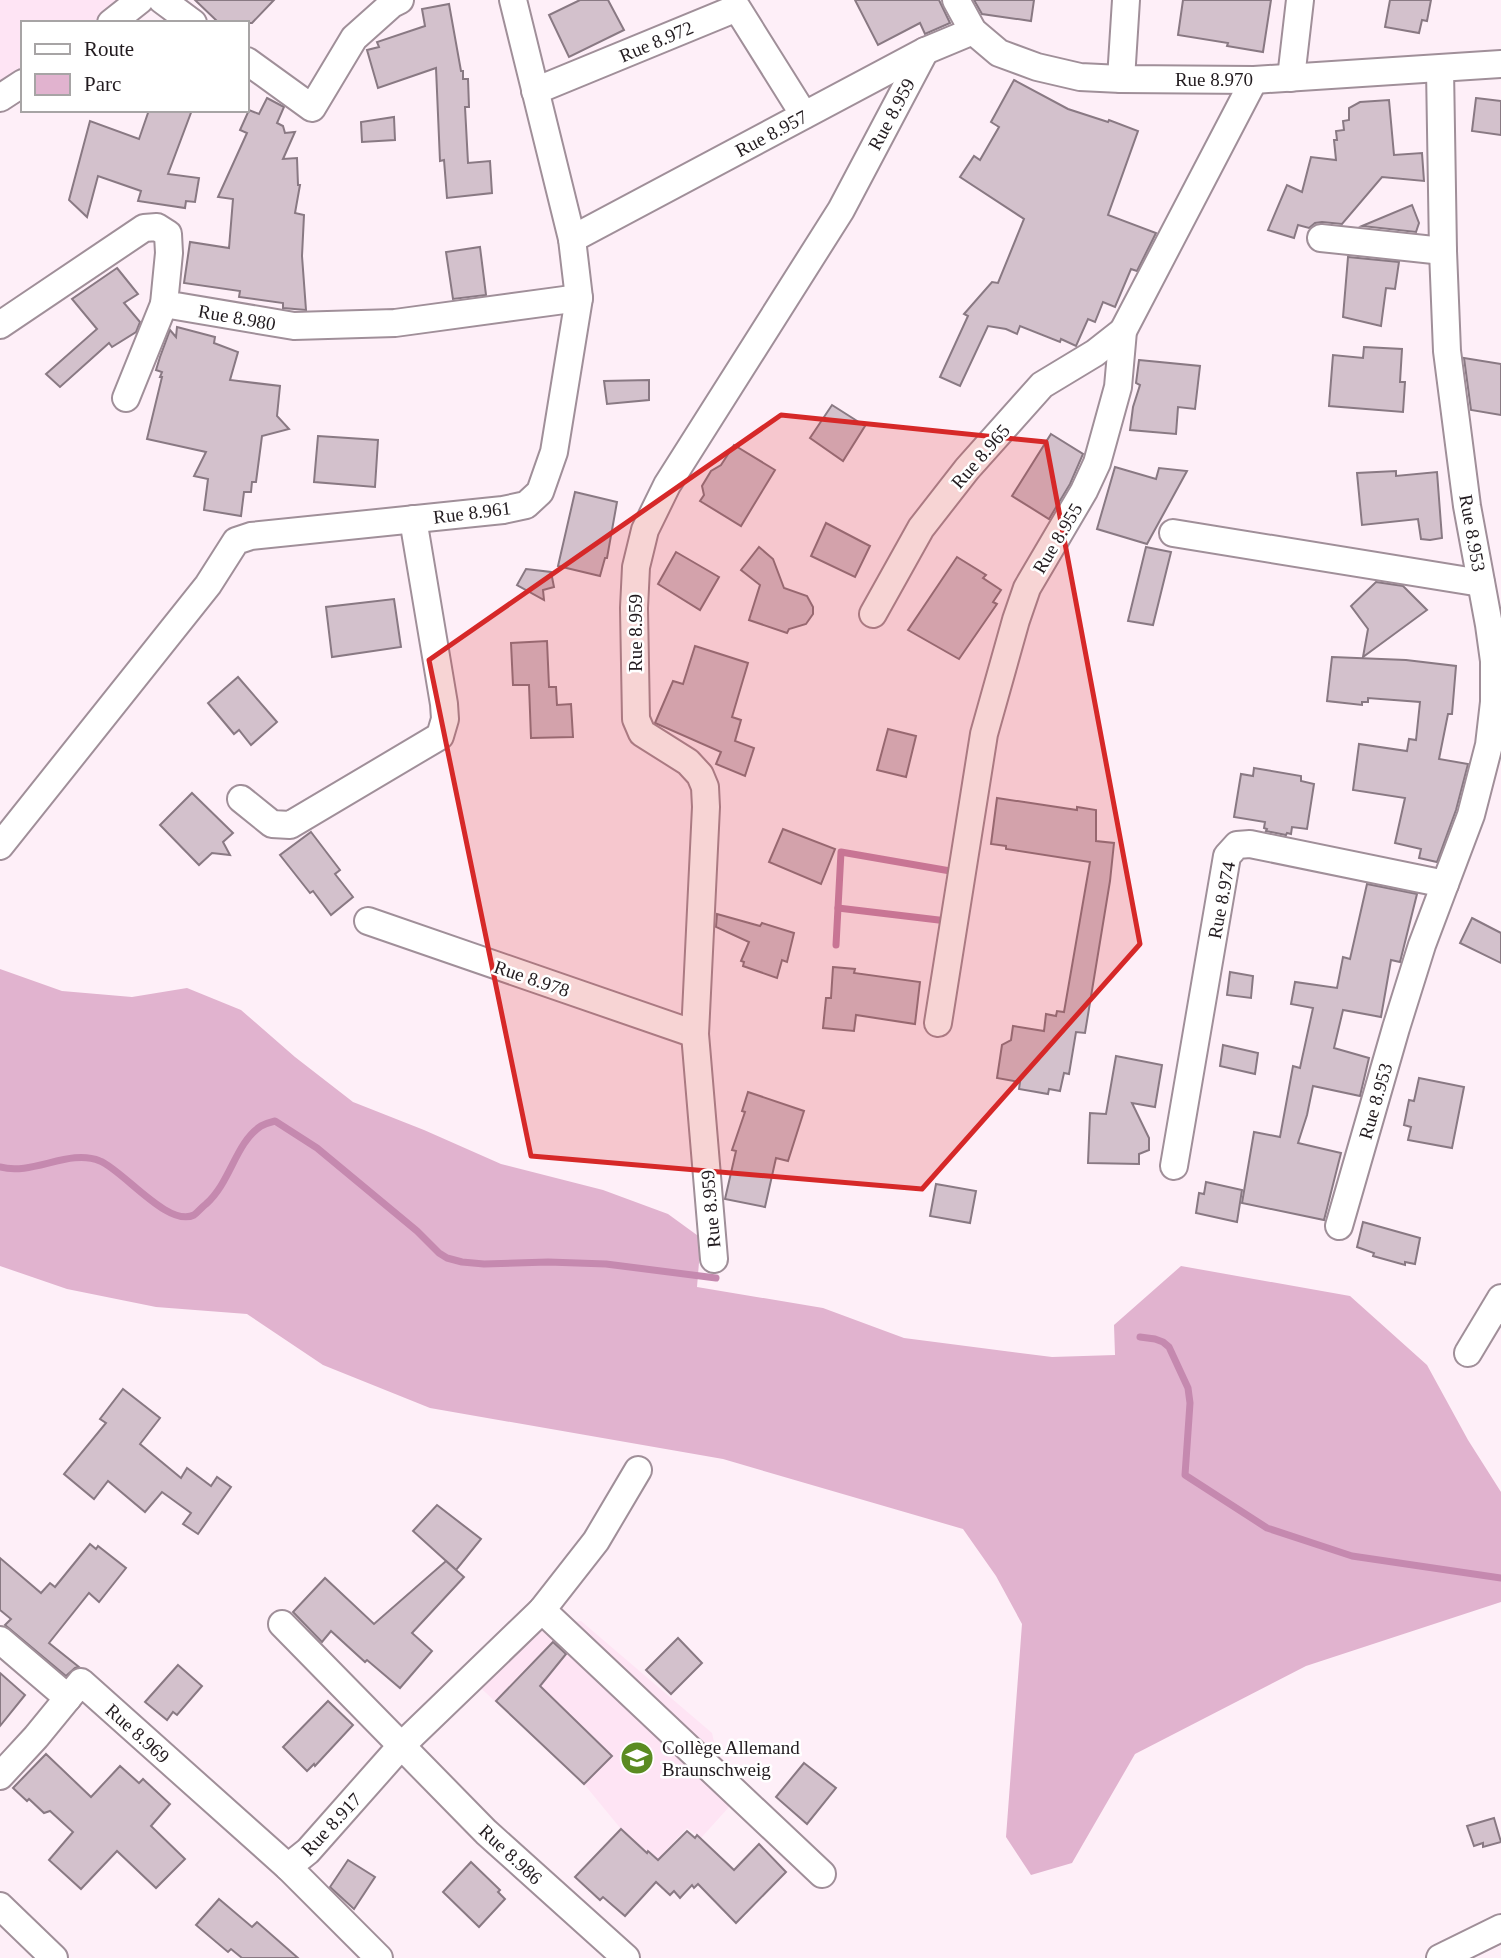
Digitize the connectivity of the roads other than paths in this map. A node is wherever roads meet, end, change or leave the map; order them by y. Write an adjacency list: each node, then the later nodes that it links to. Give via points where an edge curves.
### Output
1 (141, 0): 8 (street)
2 (162, 0): 9 (street)
3 (400, 0): 12 (street, via 354,38 312,108)
4 (513, 0): 19 (street, Rue 8.961)
5 (956, 0): 10 (street, Rue 8.970)
6 (1126, 0): 16 (street)
7 (1300, 0): 15 (street)
8 (114, 21)
9 (191, 21)
10 (973, 31): 11 (street, Rue 8.957); 16 (street, Rue 8.970, via 999,53 1037,67 1080,77)
11 (925, 51): 21 (street, Rue 8.957); 39 (street, Rue 8.959, via 841,210 667,485 645,530 636,568 636,719 642,733 688,762 705,788)
12 (248, 62)
13 (1501, 64): 14 (street, Rue 8.970)
14 (1440, 69): 15 (street, Rue 8.970); 24 (street, Rue 8.953)
15 (1292, 78): 17 (street, Rue 8.970)
16 (1121, 79): 17 (street, Rue 8.970)
17 (1254, 80): 28 (street, Rue 8.955)
18 (21, 84): 20 (street)
19 (536, 91): 21 (street, Rue 8.972, via 737,8); 23 (street, Rue 8.961)
20 (0, 98)
21 (804, 115): 23 (street, Rue 8.957)
22 (1321, 238): 24 (street)
23 (572, 239): 25 (street, Rue 8.961)
24 (1443, 251): 32 (street, Rue 8.953, via 1447,351)
25 (579, 298): 26 (street, Rue 8.980, via 395,323 293,326); 30 (street, Rue 8.961, via 554,452 540,492 526,505 503,510)
26 (164, 304): 27 (street, via 168,234 157,227 144,228); 29 (street)
27 (0, 325)
28 (1123, 331): 33 (street, Rue 8.965, via 1042,385 967,469 921,528); 38 (street, Rue 8.955, via 1118,387 1097,463 1027,588 984,734)
29 (126, 398)
30 (412, 519): 34 (street, via 444,704 440,736 290,825 272,824); 35 (street, Rue 8.961, via 236,541 208,585)
31 (1173, 533): 32 (street)
32 (1481, 583): 36 (street, Rue 8.953, via 1494,661 1494,702 1471,815)
33 (873, 614)
34 (241, 799)
35 (0, 846)
36 (1445, 884): 40 (street, Rue 8.974, via 1237,845 1227,856); 41 (street, Rue 8.953, via 1396,1028)
37 (369, 921): 39 (street, Rue 8.978)
38 (938, 1023)
39 (695, 1034): 42 (street, Rue 8.959)
40 (1174, 1166)
41 (1339, 1226)
42 (714, 1259)
43 (1501, 1298): 44 (street)
44 (1468, 1353)
45 (638, 1469): 46 (street, Rue 8.917, via 596,1541)
46 (542, 1609): 50 (street, Rue 8.917); 53 (street)
47 (282, 1624): 50 (street, Rue 8.986)
48 (0, 1640): 49 (street)
49 (68, 1698): 51 (street); 52 (street, Rue 8.969, via 81,1682)
50 (401, 1746): 52 (street, Rue 8.917, via 308,1851); 58 (street, Rue 8.986, via 486,1832)
51 (0, 1776)
52 (288, 1867): 57 (street, Rue 8.917)
53 (822, 1874)
54 (0, 1906): 56 (street)
55 (1501, 1928): 59 (street)
56 (54, 1958)
57 (379, 1958)
58 (626, 1958)
59 (1440, 1958)

